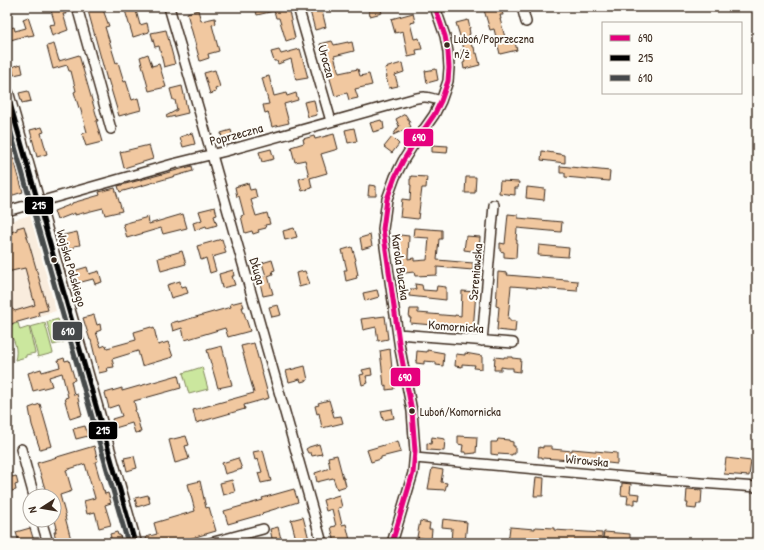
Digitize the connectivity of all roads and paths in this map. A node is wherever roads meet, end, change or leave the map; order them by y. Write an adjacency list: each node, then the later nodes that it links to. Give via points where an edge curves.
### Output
1 (77, 7): 10 (street)
2 (169, 7): 11 (street, Długa)
3 (298, 7): 9 (street, Urocza)
4 (435, 7): 8 (street, Karola Buczka, via 445,36 449,60 449,76)
5 (522, 7): 6 (street)
6 (526, 22)
7 (7, 93): 12 (street, Wojska Polskiego)
8 (441, 101): 9 (street, Poprzeczna, via 422,97); 15 (street, Karola Buczka, via 403,161 387,200 384,238)
9 (331, 121): 11 (street, Poprzeczna)
10 (111, 129)
11 (212, 155): 12 (street, Poprzeczna); 27 (street, Długa)
12 (38, 202): 14 (street, Poprzeczna); 25 (street, Wojska Polskiego)
13 (494, 205): 16 (street, Szreniawska)
14 (7, 211)
15 (398, 334): 16 (street, Komornicka); 19 (street, Karola Buczka, via 412,418)
16 (482, 341): 17 (street, Komornicka)
17 (513, 343)
18 (21, 449): 21 (street)
19 (415, 458): 20 (street, Wirowska); 28 (street, Karola Buczka)
20 (757, 487)
21 (32, 488)
22 (43, 528): 24 (street)
23 (263, 529): 26 (street)
24 (48, 543)
25 (135, 543)
26 (210, 543)
27 (322, 543)
28 (392, 543)

